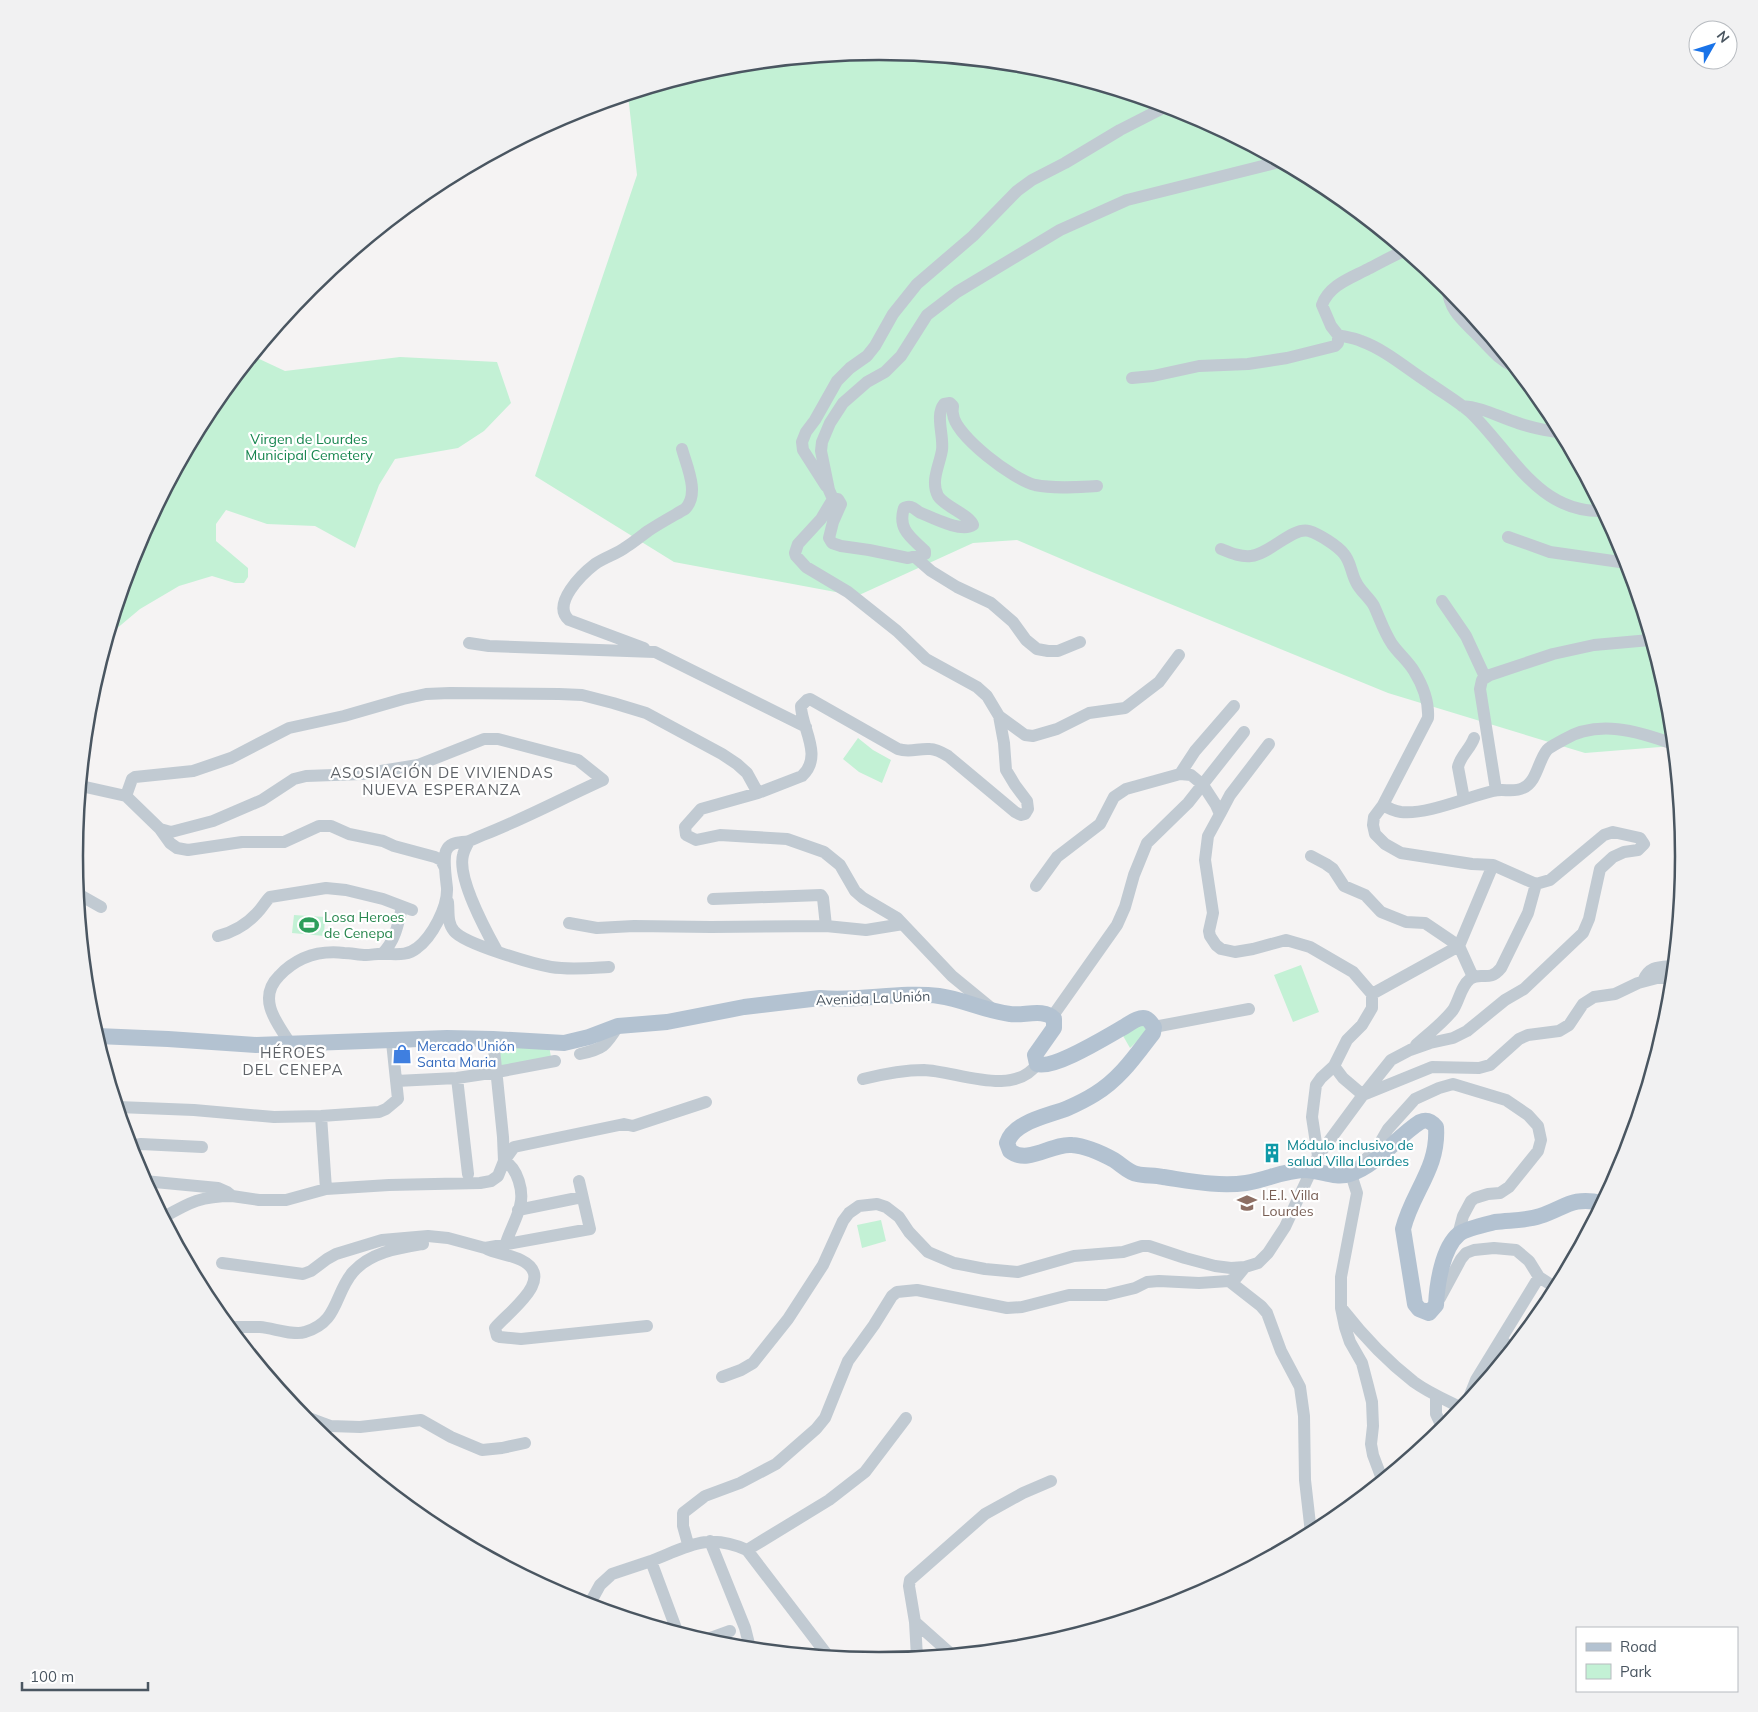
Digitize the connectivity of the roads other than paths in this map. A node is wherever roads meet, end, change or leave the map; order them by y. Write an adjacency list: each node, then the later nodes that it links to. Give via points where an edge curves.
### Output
1 (1158, 111): 14 (street, via 1032,180 917,284 893,314 867,356 837,381 806,432 803,450)
2 (1271, 164): 14 (street, via 1127,200 1060,230 957,292 927,315 886,372 867,382 843,403 830,423 821,451)
3 (1399, 254): 5 (street, via 1346,280 1325,298 1322,305)
4 (1450, 301): 7 (street, via 1456,314)
5 (1338, 335): 9 (street, via 1335,346 1287,358 1199,366); 10 (street, via 1360,340 1380,350)
6 (1490, 347): 7 (street)
7 (1491, 351): 8 (street)
8 (1504, 362)
9 (1132, 378)
10 (1462, 406): 11 (street, via 1475,407); 15 (street, via 1526,476 1550,497 1579,509)
11 (1551, 431)
12 (682, 449): 24 (street, via 692,491 690,505 596,564 573,586 562,608 569,620)
13 (1097, 486): 18 (street, via 1035,485 1019,478 980,451 952,415 953,406 944,404 940,417 942,449 935,482 937,495 973,525 958,528 913,507 904,508 903,527 913,542 926,552)
14 (831, 495): 18 (street, via 840,504 830,535 832,543); 28 (street, via 821,519 798,544 795,553 800,562 848,592 926,659 977,687 988,696)
15 (1596, 510)
16 (1508, 537): 19 (street, via 1550,552)
17 (1221, 549): 41 (street, via 1240,556 1253,556 1300,530 1318,535 1344,553 1356,582 1374,606 1381,626 1419,681 1428,708 1428,718)
18 (915, 557): 23 (street, via 957,587 992,603 1037,649 1058,651)
19 (1618, 562)
20 (1442, 601): 26 (street, via 1466,636)
21 (1645, 640): 26 (street, via 1594,645 1552,654)
22 (469, 642): 24 (street, via 489,646)
23 (1080, 642)
24 (654, 652): 29 (street)
25 (1179, 656): 28 (street, via 1160,682 1125,708 1089,713 1057,729 1033,736 1025,735)
26 (1485, 677): 37 (street, via 1480,689)
27 (1234, 706): 34 (street, via 1195,751)
28 (999, 716): 29 (street, via 1006,770 1027,800 1028,809 1021,815 940,751 930,748 907,752 898,749 810,699 801,706)
29 (806, 727): 38 (street, via 811,740 807,771 794,780)
30 (1244, 732): 35 (street)
31 (1474, 738): 40 (street, via 1458,767)
32 (1666, 742): 37 (street, via 1612,728 1587,730 1569,736 1547,750 1525,788)
33 (1269, 744): 42 (street, via 1230,794)
34 (1180, 774): 35 (street, via 1191,775); 49 (street, via 1126,789 1114,797 1100,824 1057,857)
35 (1203, 785): 42 (street); 69 (street, via 1147,843 1117,925)
36 (87, 787): 39 (street)
37 (1496, 790): 40 (street)
38 (758, 793): 39 (street, via 747,773 737,764 646,713 582,695 450,693 403,699 289,728 231,758 194,771 135,777); 55 (street, via 701,810 686,827 686,835 696,840 720,836 787,839 824,852 840,865 855,891)
39 (126, 796): 43 (street)
40 (1464, 799): 41 (street, via 1410,812 1399,812)
41 (1383, 805): 46 (street, via 1374,817 1375,834 1401,853)
42 (1220, 814): 66 (street, via 1208,836 1205,860 1213,913 1209,931 1216,945 1235,952 1286,940 1310,947 1352,972)
43 (160, 829): 44 (street, via 171,832 213,821 262,800 294,779 362,774 418,765 484,739 498,739 578,760 603,780); 47 (street, via 170,843 188,850 242,842 284,842 319,826 331,826 349,834 435,856)
44 (469, 841): 47 (street, via 450,845 446,851); 59 (street, via 462,856 464,874 477,915)
45 (1311, 856): 58 (street, via 1333,869 1344,886 1365,895 1381,912 1406,922 1425,923)
46 (1493, 865): 48 (street); 58 (street)
47 (446, 868): 50 (street)
48 (1536, 884): 63 (street, via 1528,913 1501,968 1490,977); 76 (street, via 1550,880 1604,835 1614,832 1643,841 1638,850 1613,857 1600,869 1583,933 1524,988 1466,1031)
49 (1036, 886)
50 (447, 892): 59 (street, via 453,931 460,938); 60 (street, via 439,919 419,947 400,955)
51 (85, 898): 53 (street)
52 (713, 899): 56 (street, via 821,895)
53 (101, 907)
54 (569, 923): 56 (street, via 597,928)
55 (903, 924): 56 (street, via 866,930); 68 (street, via 952,976)
56 (826, 926)
57 (218, 936): 60 (street, via 243,926 275,895 326,888 346,890 407,909 391,945)
58 (1460, 946): 63 (street); 66 (street)
59 (497, 951): 62 (street, via 551,967)
60 (382, 954): 75 (street, via 316,953 282,972 271,984 270,1001 273,1017)
61 (1667, 966): 65 (street, via 1649,970)
62 (609, 967)
63 (1472, 977): 76 (street, via 1466,982 1452,1011)
64 (1665, 978): 65 (street)
65 (1643, 981): 85 (street, via 1615,994 1588,1000 1569,1025 1560,1031 1518,1039 1490,1065 1479,1068 1432,1067)
66 (1372, 994): 80 (street, via 1372,1008 1362,1025 1347,1040)
67 (1249, 1009): 71 (street)
68 (994, 1010): 69 (main road, Avenida La Unión); 70 (main road, Avenida La Unión, via 940,996 878,995 744,1007 667,1022)
69 (1052, 1017): 79 (main road, via 1054,1028 1037,1050)
70 (618, 1026): 73 (main road, Avenida La Unión, via 564,1043); 77 (street, via 607,1044)
71 (1154, 1027): 79 (main road, via 1145,1018 1137,1019 1061,1060); 93 (main road, via 1153,1033 1120,1075 1096,1093 1067,1108 1041,1116 1012,1133 1007,1143 1010,1151 1026,1156 1072,1145 1114,1160 1136,1174 1231,1184 1286,1172)
72 (104, 1036): 75 (main road, Avenida La Unión, via 256,1045)
73 (493, 1039): 74 (main road, Avenida La Unión); 81 (street)
74 (392, 1042): 75 (main road, Avenida La Unión); 84 (street)
75 (290, 1043)
76 (1410, 1050): 85 (street, via 1392,1060)
77 (580, 1054)
78 (555, 1061): 81 (street)
79 (1037, 1064): 83 (street, via 1024,1076 1004,1081 926,1070 893,1071)
80 (1334, 1066): 85 (street); 91 (street, via 1316,1085 1314,1096 1312,1117)
81 (497, 1072): 82 (street); 92 (street)
82 (457, 1078): 84 (street); 94 (street)
83 (863, 1079)
84 (396, 1081): 88 (street, via 398,1099 386,1109)
85 (1362, 1094): 91 (street)
86 (706, 1102): 92 (street, via 633,1126 624,1124 519,1145)
87 (124, 1107): 88 (street)
88 (321, 1116): 98 (street)
89 (138, 1145): 90 (street)
90 (202, 1147)
91 (1318, 1156): 93 (street)
92 (504, 1161): 98 (street, via 498,1176 480,1183); 102 (street, via 516,1174 521,1191)
93 (1311, 1171): 95 (main road, via 1341,1176); 109 (street, via 1285,1227 1268,1252)
94 (468, 1174)
95 (1352, 1174): 104 (street, via 1415,1099 1453,1084 1506,1100 1538,1126 1541,1140 1538,1151 1508,1188 1471,1201); 113 (main road, via 1375,1160 1420,1122 1428,1121 1436,1127 1433,1158 1403,1229 1416,1305 1422,1312 1429,1313); 114 (street, via 1357,1193 1340,1277)
96 (579, 1181): 100 (street)
97 (153, 1182): 99 (street, via 218,1188)
98 (326, 1189): 99 (street, via 286,1200)
99 (232, 1196): 103 (street, via 212,1196)
100 (582, 1197): 102 (street); 106 (street, via 590,1229)
101 (1596, 1202): 104 (main road, via 1570,1202 1542,1216 1496,1222)
102 (518, 1210): 106 (street)
103 (169, 1215)
104 (1458, 1235): 113 (main road, via 1442,1263)
105 (460, 1241): 107 (street); 108 (street, via 428,1236 382,1240 336,1254 304,1274); 116 (street, via 396,1248 369,1259 353,1272 330,1316 319,1327 302,1333)
106 (506, 1243): 107 (street)
107 (485, 1248): 115 (street, via 521,1260 532,1268 536,1277 516,1308 495,1328 497,1336 521,1339)
108 (222, 1263)
109 (1245, 1268): 111 (street); 119 (street, via 1215,1266 1142,1246 1123,1252 1074,1256 1018,1272 985,1269 954,1263 928,1252 899,1216 886,1207 877,1204 858,1206 843,1221 823,1265 753,1363)
110 (1539, 1277): 112 (street); 113 (street, via 1530,1261 1516,1250 1474,1250 1461,1258); 117 (street)
111 (1229, 1281): 129 (street, via 1268,1313 1281,1351 1300,1386); 131 (street, via 1147,1282 1106,1295 1069,1296 1007,1308 917,1290 897,1292 848,1361 825,1418 816,1429 776,1464 740,1483 705,1496 683,1513)
112 (1550, 1284)
113 (1436, 1306)
114 (1342, 1308): 121 (street, via 1366,1338 1415,1382); 127 (street, via 1345,1328 1362,1363 1372,1402 1371,1444)
115 (647, 1326)
116 (237, 1327)
117 (1501, 1340): 118 (street); 120 (street)
118 (1508, 1345)
119 (722, 1377)
120 (1475, 1384)
121 (1436, 1396): 122 (street); 124 (street)
122 (1455, 1405)
123 (906, 1418): 132 (street, via 865,1472 829,1500)
124 (1439, 1421)
125 (319, 1422): 126 (street, via 330,1426 360,1427 421,1420 482,1450)
126 (525, 1443)
127 (1380, 1474)
128 (1051, 1480): 135 (street, via 984,1514 910,1580)
129 (1310, 1525)
130 (710, 1541): 131 (street); 132 (street); 139 (street)
131 (688, 1544): 133 (street)
132 (747, 1550): 141 (street)
133 (651, 1561): 134 (street, via 612,1574); 136 (street)
134 (593, 1598)
135 (915, 1622): 140 (street); 142 (street)
136 (674, 1625)
137 (730, 1631): 138 (street)
138 (718, 1635)
139 (748, 1641)
140 (945, 1649)
141 (823, 1650)
142 (917, 1651)

